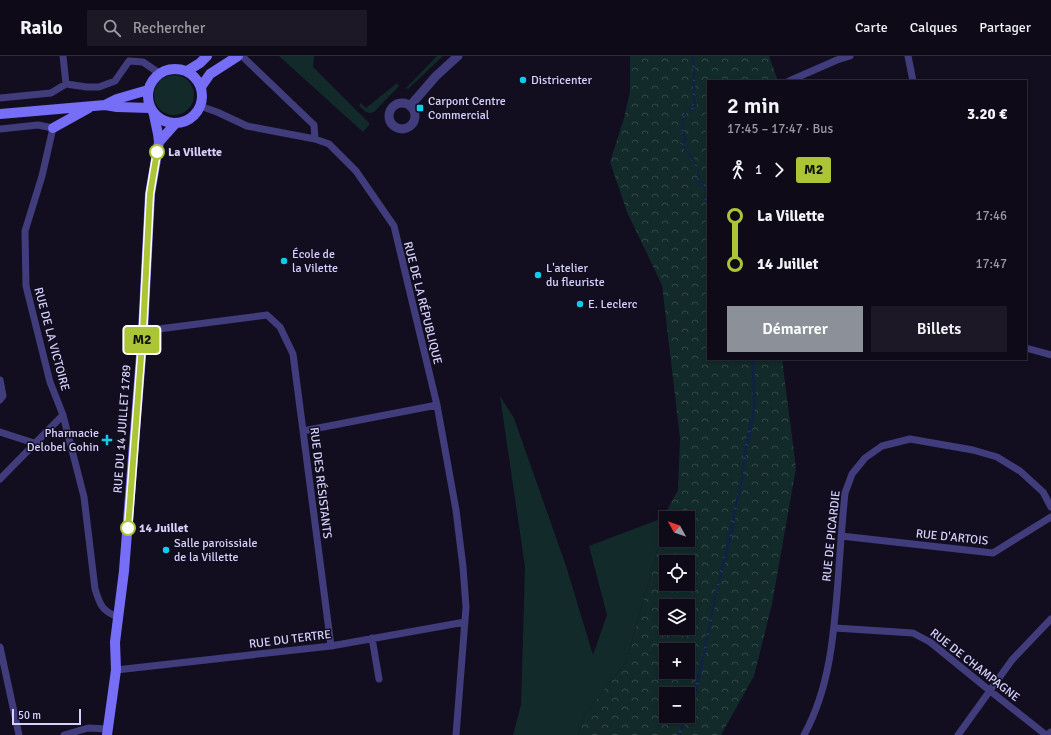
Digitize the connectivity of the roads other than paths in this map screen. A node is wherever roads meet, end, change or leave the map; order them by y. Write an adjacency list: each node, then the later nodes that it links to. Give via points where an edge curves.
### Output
1 (62, 56): 11 (street)
2 (207, 56): 7 (main road)
3 (458, 56): 18 (street, via 436,76)
4 (850, 56): 9 (street)
5 (908, 56): 10 (street)
6 (242, 58): 12 (main road, via 210,74); 24 (street, via 314,125)
7 (187, 71): 8 (main road, via 173,68); 12 (main road, via 197,80)
8 (159, 73): 11 (street, via 143,62 128,61 114,81 99,87); 13 (main road)
9 (791, 80)
10 (913, 80)
11 (66, 84): 14 (street, via 50,93)
12 (200, 87): 17 (main road)
13 (148, 90): 15 (main road); 19 (main road, via 147,99)
14 (0, 98)
15 (105, 105): 16 (main road); 19 (main road)
16 (93, 106): 20 (main road); 22 (main road)
17 (200, 106): 21 (main road, via 192,117); 24 (street, RUE DE LA RÉPUBLIQUE, via 247,126)
18 (410, 106)
19 (152, 111): 21 (main road, via 160,120); 25 (main road, RUE DU 14 JUILLET 1789)
20 (0, 114)
21 (175, 124): 25 (main road)
22 (53, 128): 23 (street, via 38,125); 32 (street, RUE DE LA VICTOIRE, via 25,231 26,286 50,382)
23 (0, 129)
24 (315, 139): 31 (street, RUE DE LA RÉPUBLIQUE, via 329,144 356,171 394,226)
25 (159, 142): 26 (main road, RUE DU 14 JUILLET 1789, via 150,194)
26 (143, 331): 33 (street, RUE DES RÉSISTANTS, via 267,315 280,327 293,354); 40 (main road, RUE DU 14 JUILLET 1789)
27 (1027, 348): 28 (street)
28 (1051, 355)
29 (0, 380): 30 (street, via 3,396)
30 (0, 400)
31 (437, 405): 33 (street); 42 (street, RUE DE LA RÉPUBLIQUE, via 456,510 463,567)
32 (63, 415): 35 (street); 40 (street, RUE DE LA VICTOIRE, via 84,497 94,589 106,612)
33 (303, 431): 45 (street, RUE DES RÉSISTANTS)
34 (0, 432): 35 (street)
35 (34, 443): 36 (street)
36 (0, 479)
37 (1051, 507): 39 (street, RUE DE PICARDIE, via 1042,492 1020,471 997,457 974,450 910,440 882,446 865,458 852,474 845,493)
38 (1051, 517): 39 (street, RUE D'ARTOIS, via 993,553)
39 (841, 536): 43 (street, RUE DE PICARDIE)
40 (118, 617): 47 (main road, RUE DU 14 JUILLET 1789, via 115,642)
41 (1051, 619): 49 (street, via 1012,660)
42 (465, 622): 44 (street, RUE DU TERTRE); 54 (street, RUE DE LA RÉPUBLIQUE)
43 (835, 628): 49 (street, RUE DE CHAMPAGNE, via 912,633 930,642); 55 (street, RUE DE PICARDIE, via 825,683 812,721)
44 (372, 638): 45 (street, RUE DU TERTRE); 48 (street)
45 (331, 646): 47 (street, RUE DU TERTRE)
46 (0, 647): 52 (street)
47 (116, 670): 50 (main road, RUE DU 14 JUILLET 1789)
48 (379, 679)
49 (989, 690): 51 (street, RUE DE CHAMPAGNE); 56 (street)
50 (107, 732): 53 (street, via 88,728)
51 (1049, 734)
52 (19, 735)
53 (64, 735)
54 (456, 735)
55 (804, 735)
56 (958, 735)

